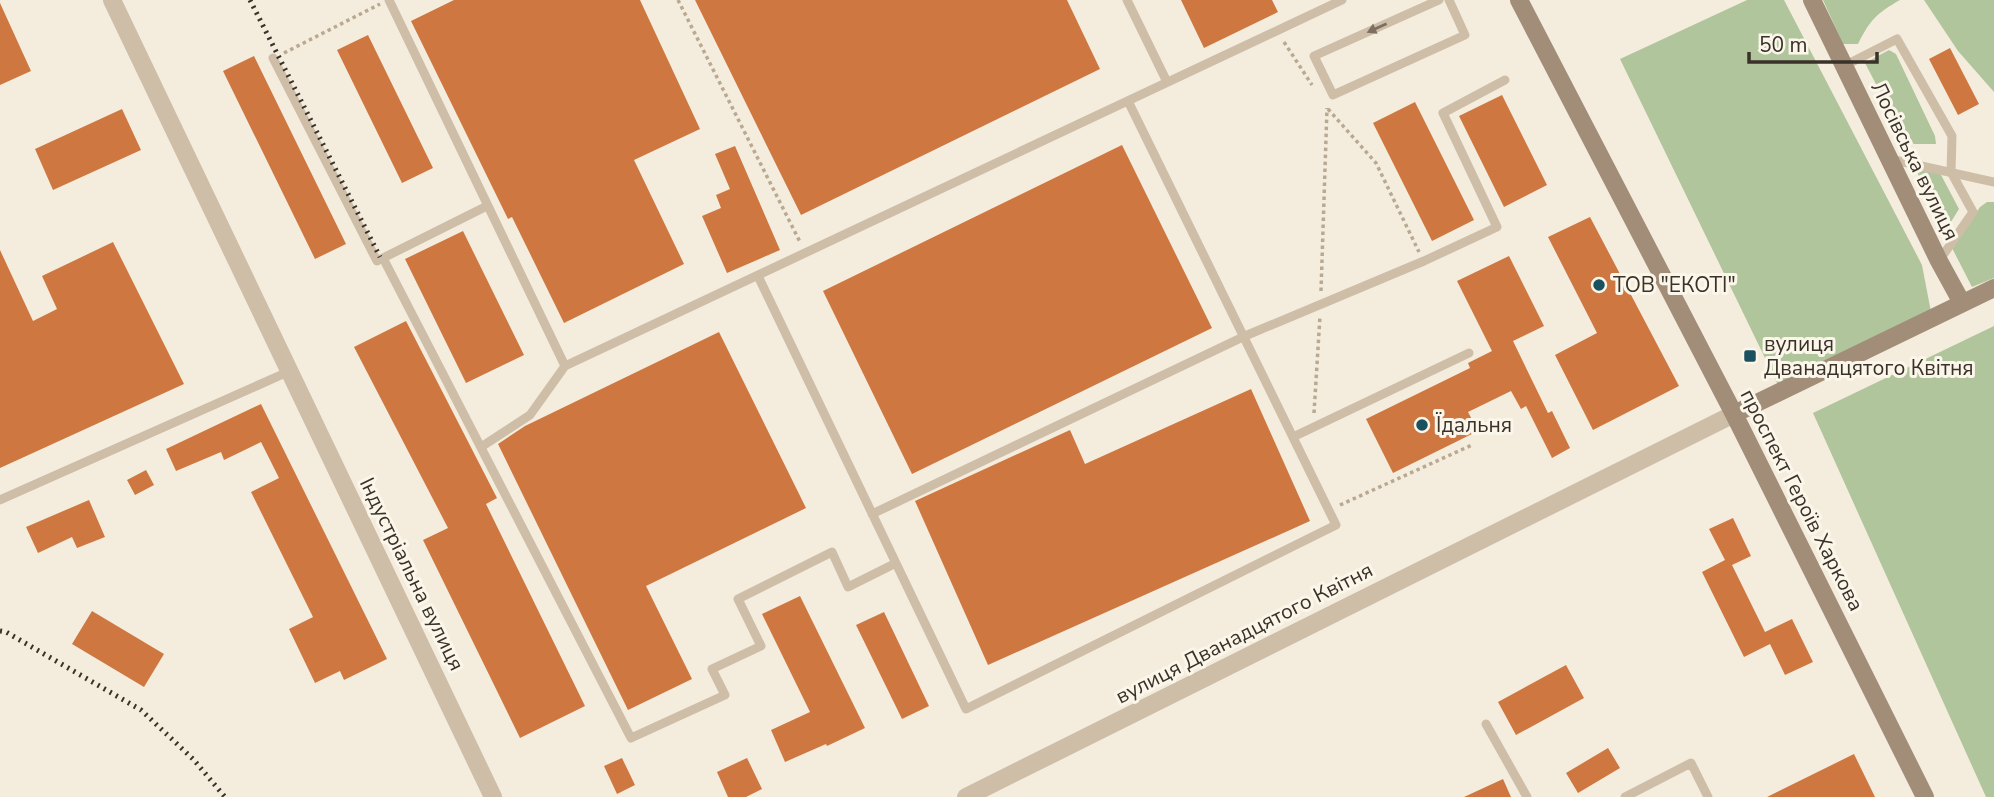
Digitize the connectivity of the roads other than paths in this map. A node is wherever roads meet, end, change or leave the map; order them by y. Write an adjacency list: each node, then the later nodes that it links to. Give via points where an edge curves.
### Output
1 (113, 0): 26 (street, Індустріальна вулиця)
2 (388, 0): 17 (lane)
3 (1127, 0): 12 (lane)
4 (1342, 0): 12 (lane)
5 (1439, 0): 6 (lane, one-way to 6, via 1314,56 1333,95 1465,35)
6 (1449, 0)
7 (1519, 0): 27 (street, проспект Героїв Харкова)
8 (1812, 0): 10 (street, Лосівська вулиця)
9 (273, 58): 18 (lane, via 377,261)
10 (1844, 65): 14 (street, Лосівська вулиця); 15 (lane, via 1896,39 1952,136)
11 (1504, 79): 23 (lane, via 1443,113 1497,227)
12 (1167, 82): 13 (lane)
13 (1128, 101): 20 (lane); 23 (lane)
14 (1889, 159): 15 (lane); 19 (street, Лосівська вулиця)
15 (1951, 172): 16 (lane); 19 (lane, via 1973,212)
16 (1994, 182)
17 (488, 206): 18 (lane); 25 (lane)
18 (383, 258): 29 (lane)
19 (1939, 261): 22 (street, Лосівська вулиця)
20 (758, 275): 25 (lane); 31 (lane)
21 (1994, 288): 22 (street, вулиця Дванадцятого Квітня)
22 (1962, 303): 27 (street, вулиця Дванадцятого Квітня)
23 (1245, 337): 28 (lane); 31 (lane)
24 (1469, 354): 28 (lane)
25 (565, 366): 29 (lane, via 530,415)
26 (290, 371): 30 (lane); 34 (street, Індустріальна вулиця)
27 (1734, 414): 35 (street, вулиця Дванадцятого Квітня); 39 (street, проспект Героїв Харкова)
28 (1293, 438): 32 (lane, via 1336,525 966,709)
29 (481, 447): 32 (lane, via 631,738 725,695 712,669 761,646 738,599 832,552 848,587)
30 (0, 500)
31 (872, 514): 32 (lane)
32 (896, 563)
33 (1486, 724): 36 (lane)
34 (493, 797)
35 (966, 797)
36 (1527, 797)
37 (1625, 797): 38 (lane, via 1691,763)
38 (1708, 797)
39 (1925, 797)

